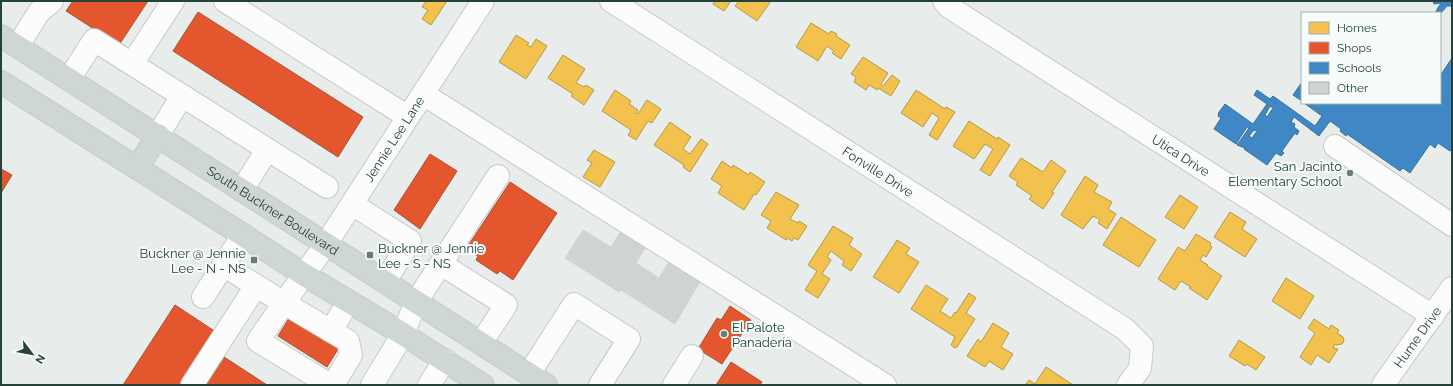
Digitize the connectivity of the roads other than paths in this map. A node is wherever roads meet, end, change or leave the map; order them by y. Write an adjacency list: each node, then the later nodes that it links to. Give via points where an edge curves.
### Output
1 (173, 1): 8 (street)
2 (225, 1): 13 (street)
3 (483, 1): 11 (street, Jennie Lee Lane)
4 (611, 1): 51 (street, Fonville Drive, via 1124,329 1142,346 1140,368)
5 (48, 2): 7 (street)
6 (947, 4): 35 (street, Utica Drive)
7 (9, 41): 9 (main road, South Buckner Boulevard)
8 (132, 64): 9 (street, via 94,40); 12 (street)
9 (69, 79): 14 (main road, South Buckner Boulevard)
10 (1, 82): 17 (main road)
11 (423, 94): 13 (street, Jennie Lee Lane); 50 (street)
12 (182, 96): 14 (street); 16 (street)
13 (408, 117): 21 (street, Jennie Lee Lane)
14 (158, 135): 17 (main road); 20 (main road, South Buckner Boulevard)
15 (1335, 146): 22 (street)
16 (267, 150): 19 (street); 20 (street)
17 (137, 168): 23 (main road)
18 (498, 176): 25 (street)
19 (327, 187)
20 (242, 190): 24 (main road, South Buckner Boulevard)
21 (352, 204): 24 (street, Jennie Lee Lane); 28 (street, via 410,242)
22 (1452, 225)
23 (243, 234): 26 (street); 27 (main road)
24 (326, 244): 27 (street, Jennie Lee Lane); 28 (main road, South Buckner Boulevard)
25 (441, 264): 33 (street); 38 (street, via 506,305)
26 (223, 265): 29 (street); 31 (street)
27 (304, 274): 32 (main road); 34 (street, Jennie Lee Lane)
28 (385, 282): 33 (main road, South Buckner Boulevard)
29 (256, 286): 34 (street); 42 (street)
30 (1452, 288): 35 (street, Hume Drive)
31 (203, 297)
32 (348, 302): 36 (street); 37 (main road)
33 (416, 302): 37 (street); 38 (main road, South Buckner Boulevard)
34 (284, 303): 36 (street); 43 (street, Jennie Lee Lane, via 258,341)
35 (1433, 316): 52 (street, Hume Drive)
36 (330, 331): 44 (street, via 348,341 351,355)
37 (403, 334): 40 (main road); 45 (street)
38 (481, 343): 41 (main road, South Buckner Boulevard)
39 (692, 356): 49 (street)
40 (445, 360): 46 (street); 47 (main road)
41 (537, 380): 48 (street, via 574,304 629,338)
42 (192, 385)
43 (330, 385)
44 (333, 385)
45 (372, 385)
46 (429, 385)
47 (483, 385)
48 (600, 385)
49 (674, 385)
50 (885, 385)
51 (1128, 385)
52 (1383, 385)

